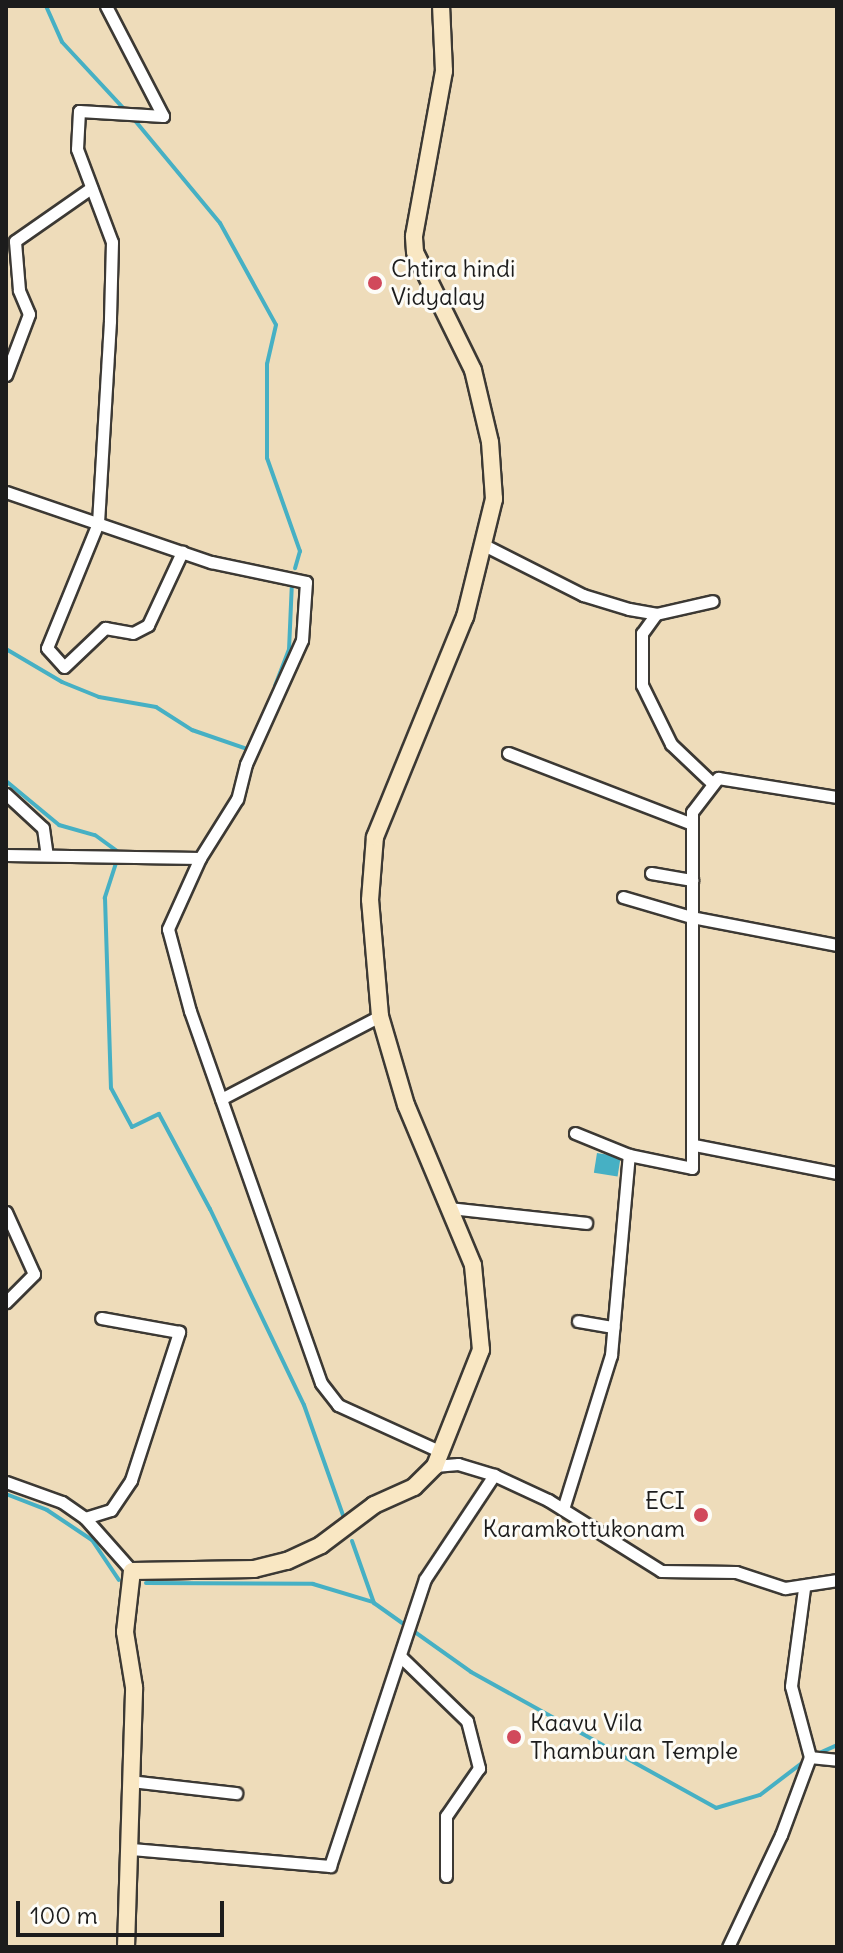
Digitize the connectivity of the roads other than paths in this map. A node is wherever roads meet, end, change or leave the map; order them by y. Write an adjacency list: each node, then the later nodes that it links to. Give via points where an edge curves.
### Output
1 (106, 6): 3 (street, via 163,116 79,111 77,149)
2 (441, 6): 7 (street, via 444,71 415,244 460,338 484,406 494,499)
3 (91, 188): 4 (street, via 15,241 19,290 29,314); 6 (street, via 112,242)
4 (6, 375)
5 (6, 492): 6 (street)
6 (98, 523): 8 (street); 8 (street, via 47,648 64,667 105,628 133,633 148,625)
7 (486, 546): 10 (street, via 583,595); 24 (street, via 453,651 375,837 370,900)
8 (182, 552): 18 (street, via 306,582 302,640 246,764 237,799)
9 (713, 601): 10 (street)
10 (656, 614): 12 (street, via 642,633 642,685 671,744)
11 (508, 753): 15 (street)
12 (712, 783): 14 (street, via 718,778); 15 (street, via 692,812)
13 (6, 794): 17 (street, via 43,828)
14 (837, 797)
15 (692, 824): 20 (street)
16 (6, 855): 17 (street)
17 (47, 855): 18 (street)
18 (200, 858): 25 (street, via 168,929)
19 (651, 873): 20 (street)
20 (692, 880): 22 (street)
21 (623, 897): 22 (street)
22 (691, 917): 23 (street); 27 (street)
23 (837, 945)
24 (380, 1016): 25 (street); 30 (street, via 406,1105)
25 (221, 1099): 37 (street, via 321,1383 338,1405)
26 (575, 1133): 28 (street)
27 (694, 1145): 28 (street, via 692,1168); 29 (street)
28 (629, 1155): 36 (street)
29 (837, 1173)
30 (449, 1208): 32 (street); 37 (street, via 473,1265 481,1350)
31 (6, 1212): 33 (street, via 34,1274)
32 (586, 1223)
33 (6, 1302)
34 (101, 1318): 41 (street, via 179,1332 131,1480 111,1510)
35 (578, 1321): 36 (street)
36 (613, 1327): 40 (street, via 611,1355)
37 (438, 1459): 38 (street); 42 (street, via 414,1487 374,1505 321,1545 287,1561 254,1569)
38 (494, 1475): 40 (street); 45 (street, via 425,1579)
39 (6, 1482): 41 (street, via 62,1502)
40 (563, 1509): 44 (street, via 661,1571 736,1572 785,1588)
41 (85, 1518): 42 (street)
42 (132, 1571): 48 (street, via 125,1632 134,1687)
43 (837, 1580): 44 (street)
44 (804, 1588): 46 (street, via 791,1686)
45 (401, 1657): 50 (street, via 330,1866); 51 (street, via 467,1721 479,1768 446,1816)
46 (810, 1757): 47 (street); 53 (street, via 781,1835)
47 (837, 1760)
48 (130, 1781): 49 (street); 50 (street)
49 (236, 1793)
50 (131, 1849): 52 (street)
51 (446, 1876)
52 (126, 1947)
53 (728, 1947)

